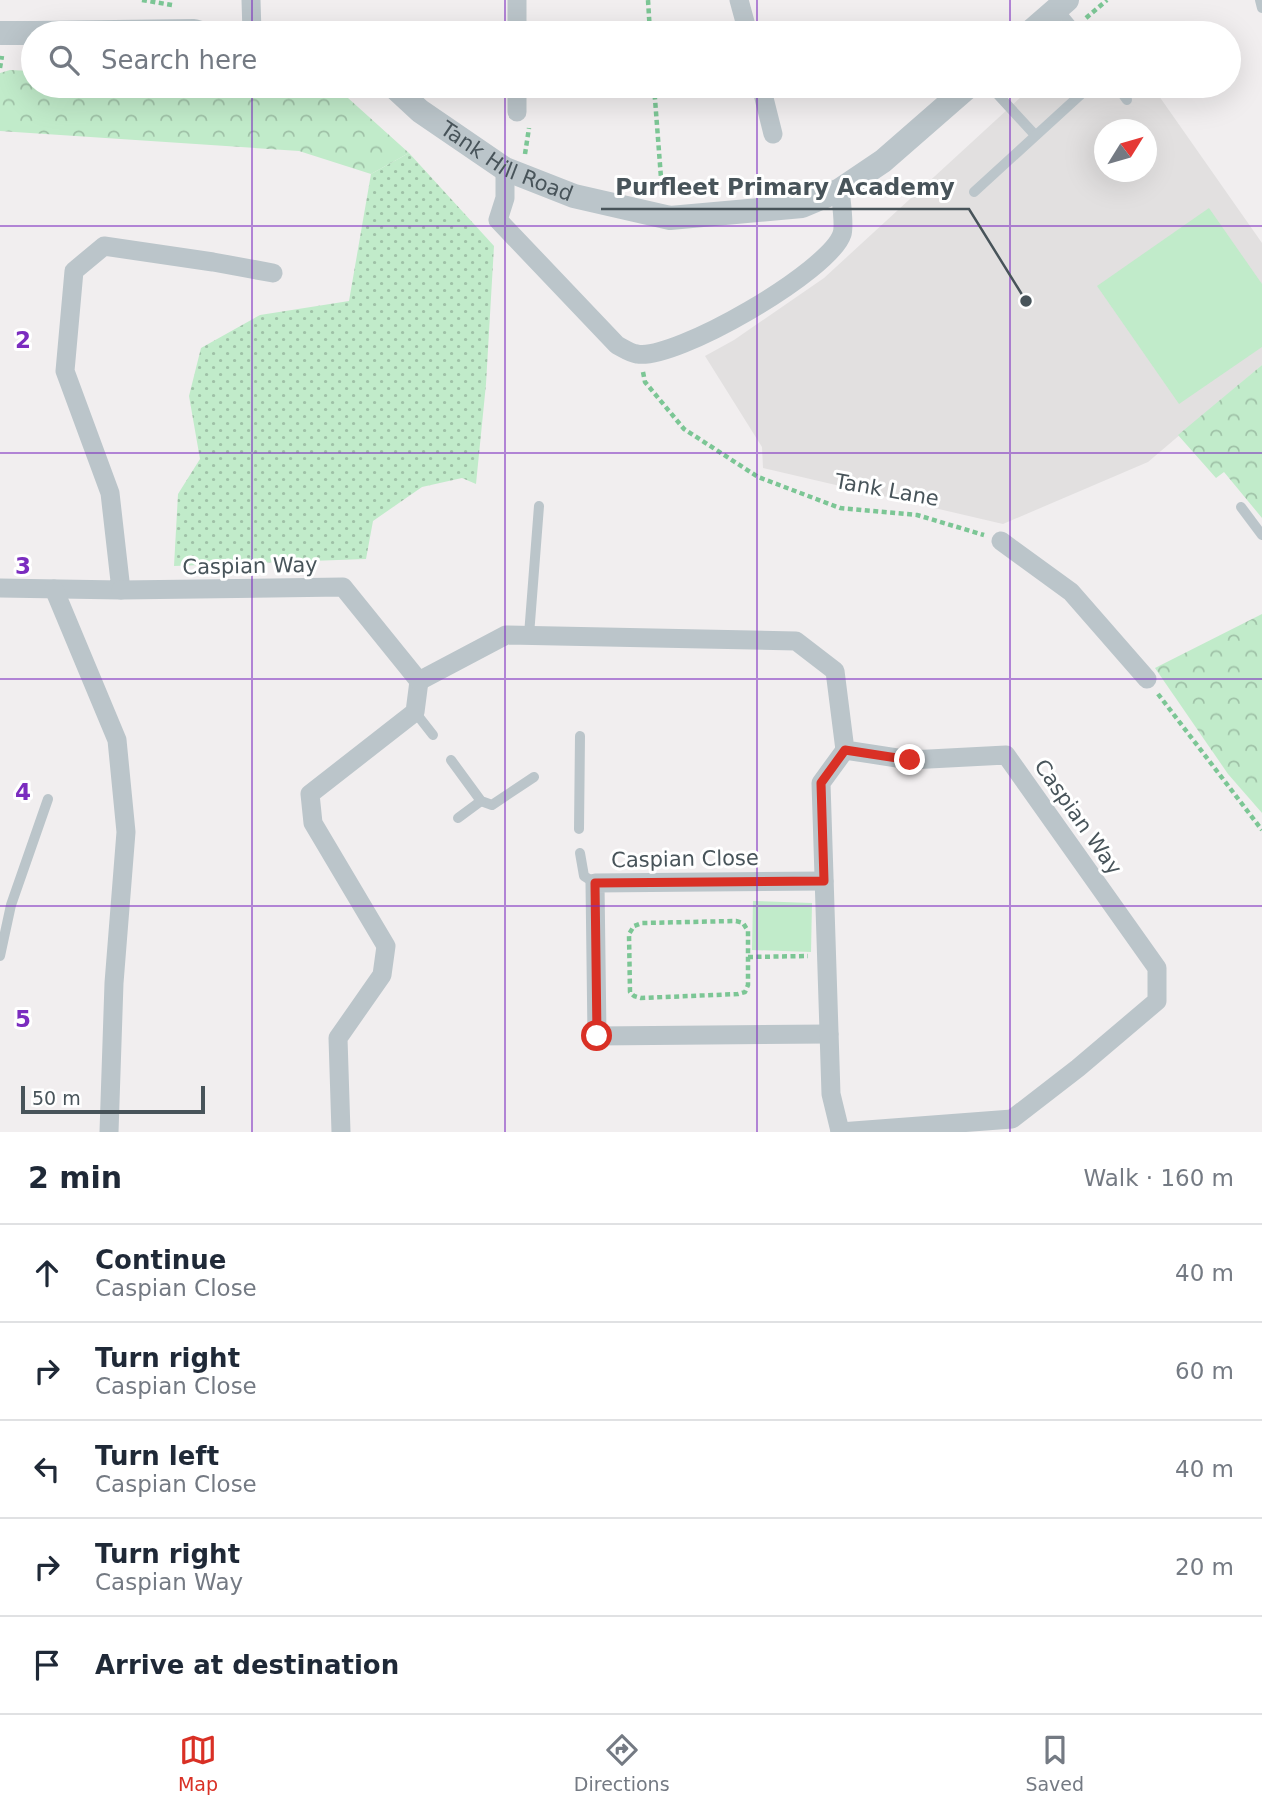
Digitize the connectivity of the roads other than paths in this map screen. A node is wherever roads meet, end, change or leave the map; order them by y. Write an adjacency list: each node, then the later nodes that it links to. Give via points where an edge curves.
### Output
1 (251, 0): 7 (street)
2 (517, 0): 8 (street)
3 (739, 0): 9 (street)
4 (1260, 0): 6 (lane)
5 (1062, 4): 10 (street); 11 (lane)
6 (1262, 8)
7 (252, 21)
8 (517, 21)
9 (745, 21)
10 (1043, 21)
11 (1071, 21)
12 (0, 33): 13 (street)
13 (21, 33)
14 (405, 98): 23 (street, Tank Hill Road)
15 (517, 98): 20 (street)
16 (764, 98): 21 (street)
17 (955, 98): 24 (street, Tank Hill Road, via 883,161)
18 (1001, 98): 22 (lane)
19 (1077, 98): 22 (lane)
20 (517, 112)
21 (773, 134)
22 (1035, 135): 25 (lane)
23 (505, 169): 24 (street, Tank Hill Road, via 574,196 670,218 802,206); 24 (street, via 505,198 498,220 617,345 638,355 677,348 709,332 821,262 842,234)
24 (840, 190)
25 (974, 192)
26 (273, 273): 33 (street, via 104,246 74,271 65,371 110,493)
27 (539, 506): 34 (lane)
28 (1241, 507): 29 (lane)
29 (1262, 535)
30 (1001, 541): 35 (street, via 1071,592)
31 (0, 588): 32 (street)
32 (54, 589): 33 (street); 53 (street, via 117,740 126,832)
33 (121, 590): 36 (street, Caspian Way, via 343,587)
34 (529, 635): 36 (street, via 506,635); 40 (street, via 796,641 835,671)
35 (1147, 679)
36 (419, 681): 37 (street)
37 (415, 712): 38 (lane); 54 (street, via 310,793 313,823 386,946 382,975 338,1038)
38 (433, 735)
39 (580, 736): 46 (lane)
40 (845, 750): 48 (street, via 821,783); 52 (street, Caspian Way, via 910,760 1006,755 1157,968 1157,1001 1012,1119)
41 (451, 760): 44 (lane)
42 (534, 777): 44 (lane, via 492,805)
43 (48, 799): 50 (lane, via 11,905)
44 (481, 801): 45 (lane)
45 (458, 818)
46 (579, 829)
47 (580, 853): 49 (lane, via 584,876)
48 (824, 881): 49 (street, Caspian Close); 51 (street)
49 (595, 883): 51 (street, Caspian Close, via 597,1036)
50 (0, 956)
51 (829, 1034): 52 (street, via 831,1094)
52 (840, 1131)
53 (109, 1132)
54 (341, 1132)

